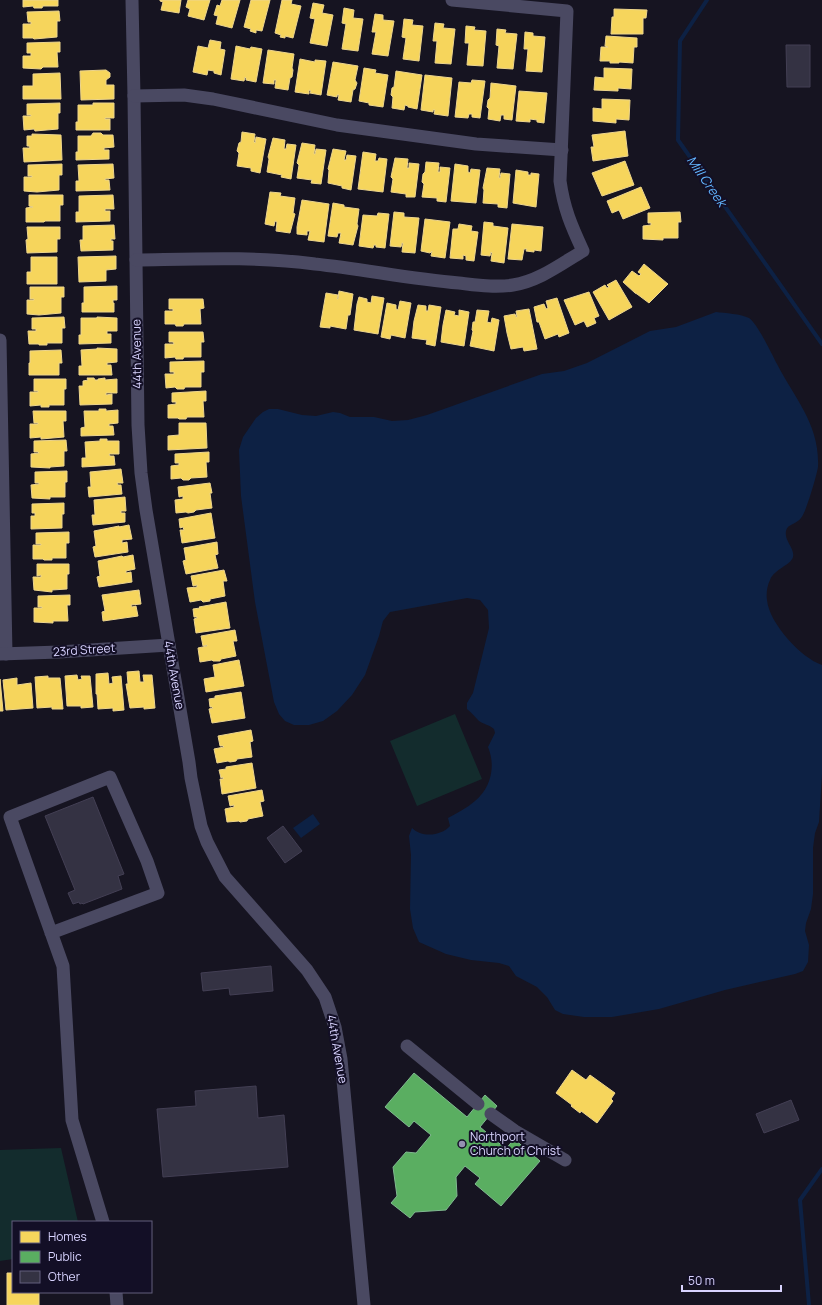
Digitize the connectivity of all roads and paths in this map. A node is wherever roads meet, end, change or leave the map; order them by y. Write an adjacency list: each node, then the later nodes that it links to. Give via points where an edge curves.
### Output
1 (132, 0): 3 (street, 44th Avenue)
2 (452, 0): 4 (street, via 568,10)
3 (134, 96): 4 (street, via 184,95 352,128 476,144); 5 (street, 44th Avenue)
4 (562, 150): 5 (street, via 562,200 568,220 583,250 532,280 513,285 488,286 445,282 278,259)
5 (136, 260): 7 (street, 44th Avenue, via 141,472)
6 (0, 340): 8 (street)
7 (169, 645): 8 (street, 23rd Street); 15 (street, 44th Avenue, via 197,810 207,842 225,877 307,970 325,997 336,1027)
8 (3, 654)
9 (51, 933): 9 (street, via 10,817 110,777 147,861 158,893); 14 (street, via 63,966 72,1120)
10 (407, 1046): 11 (street)
11 (478, 1104)
12 (491, 1114): 13 (street)
13 (565, 1160)
14 (103, 1221)
15 (364, 1305)

